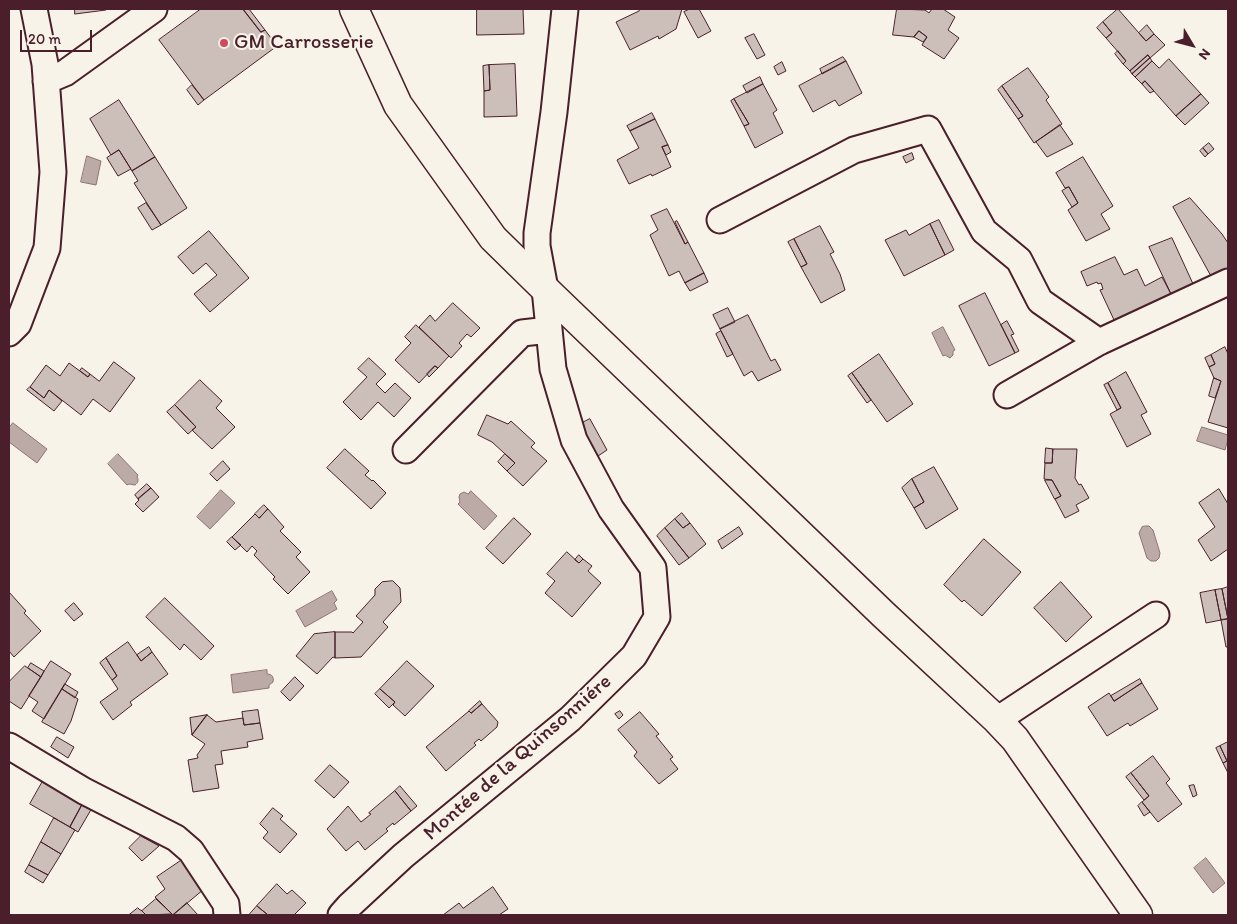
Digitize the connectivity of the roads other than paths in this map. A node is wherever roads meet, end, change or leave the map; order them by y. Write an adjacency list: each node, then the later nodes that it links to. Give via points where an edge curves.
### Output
1 (34, 9): 5 (street)
2 (154, 9): 5 (street, via 65,73)
3 (354, 9): 8 (main road, via 398,105 493,238)
4 (565, 9): 8 (street, Montée de la Quinsonniére, via 537,233)
5 (46, 81): 10 (street, via 53,172 47,248 18,324)
6 (720, 220): 11 (street, via 854,150 928,129 984,231 1019,260 1040,301)
7 (1228, 282): 11 (street)
8 (545, 289): 9 (street, Montée de la Quinsonniére); 15 (main road)
9 (549, 330): 13 (street, via 522,333); 18 (street, Montée de la Quinsonniére, via 553,369 574,440 611,509 653,568 657,617 634,656 570,719 403,856)
10 (9, 333)
11 (1099, 342): 12 (street)
12 (1007, 395)
13 (406, 450)
14 (1156, 615): 15 (street)
15 (997, 720): 19 (main road, via 1015,739)
16 (9, 746): 17 (street, via 84,792 176,838 191,851 226,904)
17 (228, 915)
18 (341, 915)
19 (1138, 915)

